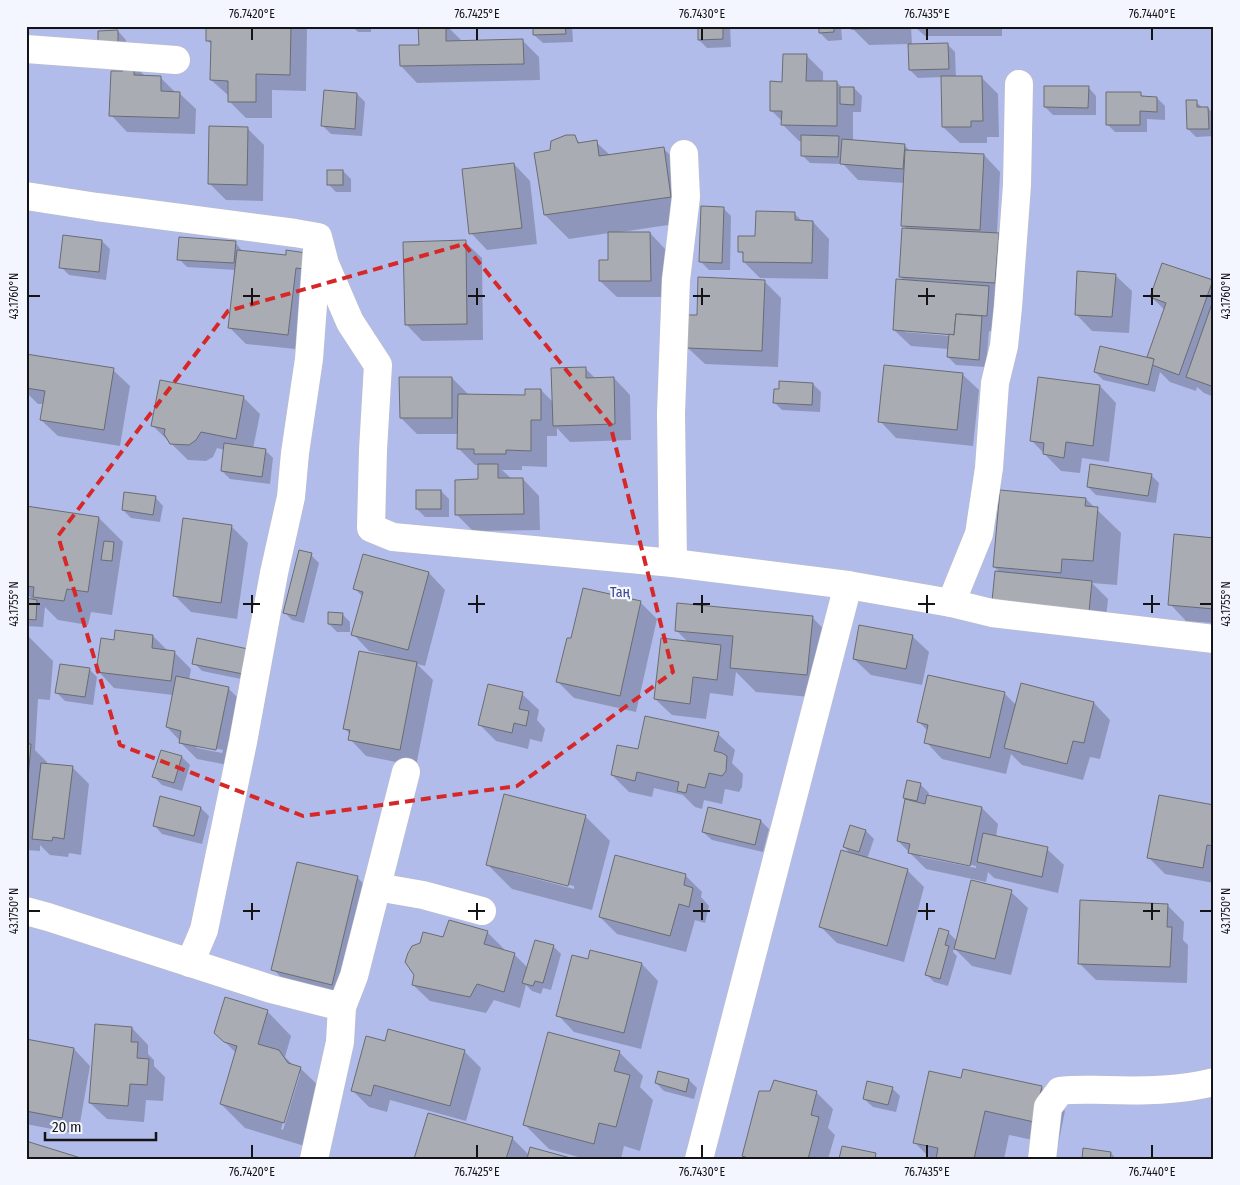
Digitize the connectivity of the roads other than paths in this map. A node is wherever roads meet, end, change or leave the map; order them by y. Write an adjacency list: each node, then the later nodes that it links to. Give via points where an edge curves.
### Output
1 (28, 26): 2 (street)
2 (26, 42)
3 (26, 49): 4 (street)
4 (176, 60)
5 (1019, 84): 11 (street, via 1017,184 1008,307 996,382 989,468 979,534)
6 (684, 154): 9 (street, via 686,198 676,280 671,413)
7 (26, 196): 8 (street)
8 (318, 237): 9 (street, via 325,264 350,322 378,365 371,528 393,538); 17 (street, via 309,358 291,497 204,930)
9 (673, 563): 10 (street)
10 (848, 585): 11 (street); 21 (street)
11 (951, 603): 12 (street, via 992,613)
12 (1214, 639)
13 (406, 772): 14 (street)
14 (377, 887): 16 (street); 18 (street, via 354,976)
15 (26, 911): 17 (street)
16 (482, 911)
17 (190, 963): 18 (street)
18 (342, 1007): 20 (street, via 340,1042)
19 (1214, 1082): 22 (street, via 1159,1090 1060,1091 1048,1108)
20 (314, 1159)
21 (699, 1159)
22 (1042, 1159)

